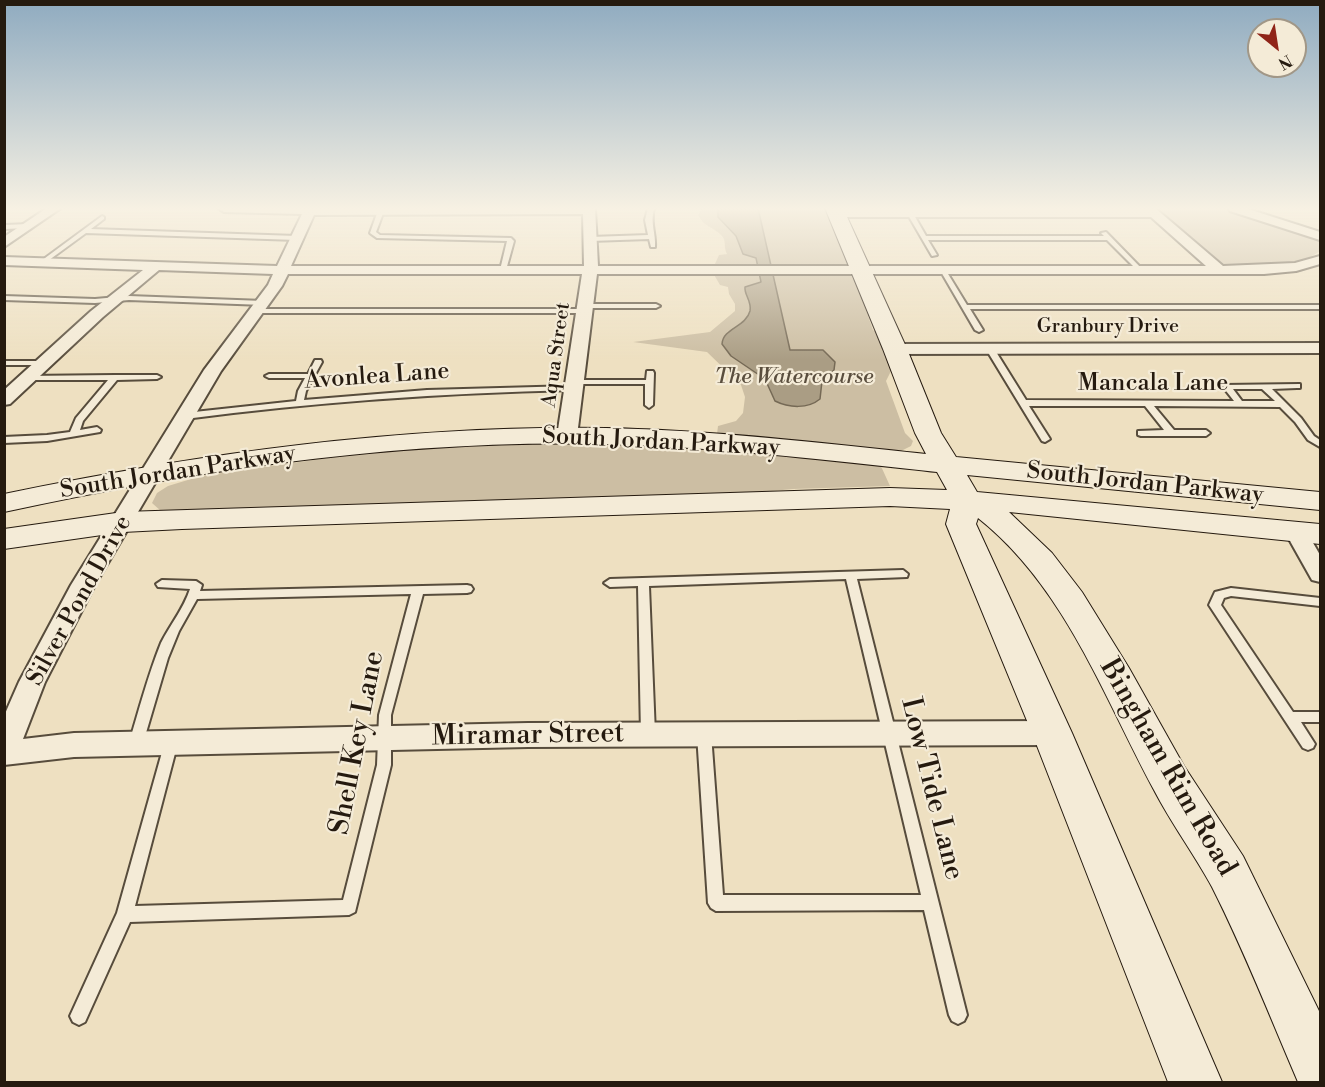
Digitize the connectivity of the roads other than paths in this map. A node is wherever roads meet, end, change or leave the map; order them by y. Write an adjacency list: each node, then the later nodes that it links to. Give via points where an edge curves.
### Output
1 (47, 259): 9 (lane)
2 (289, 259): 12 (street, Silver Pond Drive)
3 (506, 259): 13 (lane)
4 (590, 259): 14 (street, Aqua Street)
5 (856, 259): 15 (street)
6 (1129, 259): 17 (lane)
7 (1206, 259): 18 (street)
8 (4, 261): 9 (street)
9 (43, 262): 11 (street)
10 (1318, 263): 18 (street)
11 (156, 266): 12 (street); 20 (street)
12 (284, 270): 13 (street); 22 (street, Silver Pond Drive)
13 (503, 270): 14 (street)
14 (590, 270): 15 (street); 25 (street, Aqua Street)
15 (861, 270): 16 (street); 30 (street)
16 (943, 270): 17 (street); 23 (lane)
17 (1140, 270): 18 (street)
18 (1219, 270)
19 (4, 298): 20 (lane)
20 (115, 300): 22 (lane); 33 (street)
21 (656, 306): 25 (lane)
22 (261, 307): 25 (lane); 50 (street, Silver Pond Drive, via 213,370)
23 (965, 307): 24 (lane); 26 (lane)
24 (1320, 307)
25 (585, 308): 40 (street, Aqua Street)
26 (979, 330)
27 (990, 348): 28 (street, Granbury Drive); 30 (street, Granbury Drive); 45 (lane)
28 (1302, 348): 29 (street, Granbury Drive); 34 (street)
29 (1320, 348)
30 (895, 349): 60 (street, via 919,415)
31 (318, 362): 37 (lane)
32 (4, 363): 33 (lane)
33 (43, 363): 39 (street)
34 (1320, 364)
35 (157, 376): 38 (lane)
36 (268, 376): 37 (lane)
37 (311, 376): 44 (lane)
38 (115, 377): 39 (lane); 52 (lane, via 79,420)
39 (28, 378): 43 (street)
40 (573, 385): 44 (lane, Avonlea Lane); 49 (lane, Avonlea Lane, via 650,377); 56 (street, Aqua Street)
41 (1264, 386): 42 (lane); 47 (lane, via 1227,387); 48 (lane)
42 (1297, 386)
43 (4, 400)
44 (300, 401): 50 (lane, Avonlea Lane)
45 (1023, 403): 46 (lane, Mancala Lane); 57 (lane)
46 (1147, 403): 47 (lane, Mancala Lane); 53 (lane)
47 (1240, 404): 48 (lane, Mancala Lane)
48 (1282, 404): 59 (lane)
49 (649, 405)
50 (185, 416): 61 (street, Silver Pond Drive)
51 (97, 430): 52 (lane)
52 (74, 433): 58 (lane)
53 (1171, 433): 54 (lane); 55 (lane)
54 (1206, 433)
55 (1141, 434)
56 (567, 436): 60 (street, South Jordan Parkway, via 719,442); 61 (street, South Jordan Parkway, via 372,445)
57 (1045, 439)
58 (4, 440)
59 (1320, 444)
60 (946, 464): 62 (street); 63 (street, South Jordan Parkway)
61 (151, 475): 64 (street, South Jordan Parkway); 65 (street, Silver Pond Drive)
62 (967, 500): 65 (street, South Jordan Parkway, via 866,498); 66 (street, South Jordan Parkway); 83 (street, via 961,524); 93 (street, Bingham Rim Road, via 1005,524 1041,561 1070,600 1169,779 1227,872)
63 (1320, 501)
64 (4, 503)
65 (123, 522): 67 (street, South Jordan Parkway); 88 (street, Silver Pond Drive, via 51,644)
66 (1308, 533): 69 (street)
67 (4, 539)
68 (903, 574): 70 (lane)
69 (1320, 574)
70 (851, 576): 71 (lane); 80 (lane, Low Tide Lane)
71 (643, 582): 72 (lane); 81 (lane)
72 (610, 583)
73 (162, 584): 76 (lane, via 196,585)
74 (467, 589): 75 (lane)
75 (418, 590): 76 (lane); 84 (lane, Shell Key Lane, via 385,715)
76 (194, 595): 86 (lane, via 173,630)
77 (1320, 602): 78 (lane, via 1231,592 1215,600 1217,612)
78 (1290, 717): 79 (lane); 87 (lane)
79 (1320, 717)
80 (890, 733): 82 (street, Miramar Street); 83 (street, Miramar Street); 89 (lane, Low Tide Lane)
81 (648, 734): 82 (street, Miramar Street); 84 (street, Miramar Street)
82 (704, 734): 89 (lane, via 716,903)
83 (1052, 734): 94 (street)
84 (383, 738): 85 (street, Miramar Street); 90 (lane, Shell Key Lane, via 384,765 348,907)
85 (171, 742): 86 (street, Miramar Street); 90 (lane)
86 (136, 743): 88 (street, Miramar Street, via 49,746)
87 (1308, 744)
88 (4, 753)
89 (931, 902): 91 (lane, Low Tide Lane)
90 (125, 914): 92 (lane)
91 (958, 1015)
92 (79, 1016)
93 (1320, 1071)
94 (1195, 1083)

